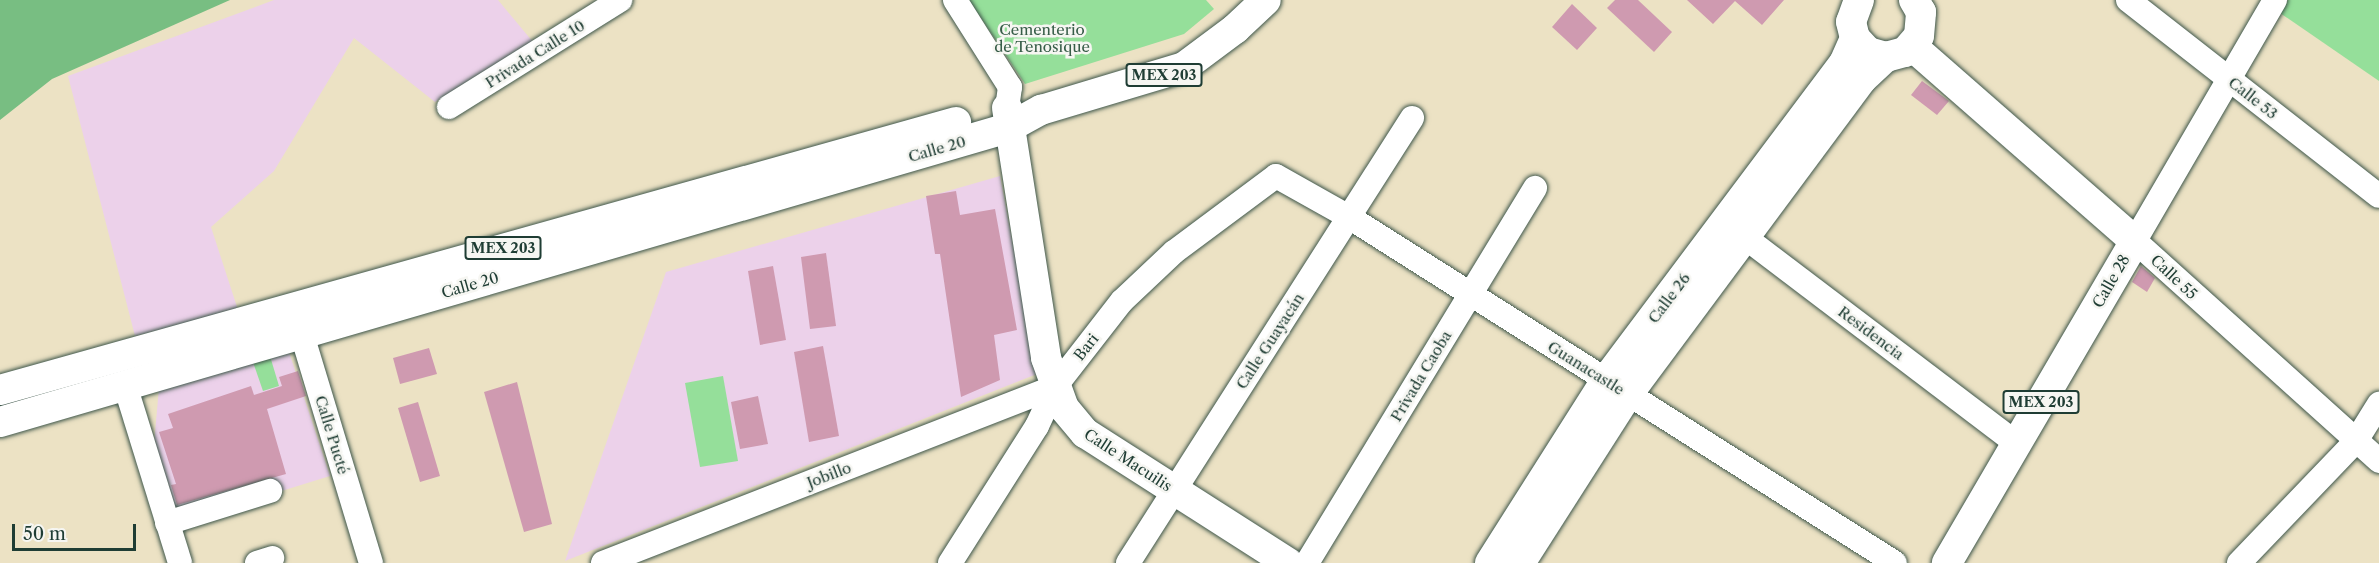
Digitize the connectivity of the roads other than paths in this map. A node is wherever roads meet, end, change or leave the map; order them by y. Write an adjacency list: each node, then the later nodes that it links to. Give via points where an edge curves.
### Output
1 (620, 0): 11 (street, Privada Calle 10)
2 (955, 0): 12 (street, via 1010,87)
3 (1266, 0): 12 (main road, Calle 20 / MEX 203, via 1235,30 1184,67)
4 (1859, 0): 8 (main road, via 1851,22)
5 (2128, 0): 10 (street, Calle 53)
6 (2275, 0): 10 (street, Calle 28)
7 (1920, 4): 9 (main road, via 1919,36)
8 (1855, 38): 9 (main road, Calle 55, via 1868,52); 18 (main road, Calle 26, via 1844,63)
9 (1899, 52): 18 (main road, Calle 26, via 1862,79); 19 (main road, Calle 55)
10 (2229, 79): 16 (street, Calle 53); 19 (street, Calle 28)
11 (449, 107)
12 (1008, 118): 21 (main road, Calle 20 / MEX 203); 24 (main road, Calle Macuilis, via 1046,358)
13 (1412, 118): 17 (street, Calle Guayacán)
14 (1276, 176): 17 (street, Guanacastle); 24 (street, Bari, via 1174,252 1122,301)
15 (1535, 188): 20 (street, Privada Caoba)
16 (2379, 196)
17 (1349, 217): 20 (street, Guanacastle); 32 (street, Calle Guayacán)
18 (1735, 230): 25 (main road, Calle 26); 30 (street, Residencia)
19 (2135, 241): 29 (street, Calle 55); 30 (main road, Calle 28 / MEX 203)
20 (1471, 294): 25 (street, Guanacastle); 41 (street, Privada Caoba)
21 (298, 320): 22 (main road, Calle 20 / MEX 203); 23 (main road, Calle 20 / MEX 203); 36 (street, Calle Pucté)
22 (116, 355): 23 (main road); 26 (main road, Calle 20 / MEX 203)
23 (125, 385): 28 (main road, Calle 20 / MEX 203); 34 (street)
24 (1055, 387): 32 (main road, Calle Macuilis, via 1064,408 1085,433); 37 (street, Jobillo); 38 (street, Bari, via 1037,426)
25 (1617, 387): 42 (main road, Calle 26); 43 (main road, Calle 26); 44 (street, Guanacastle)
26 (0, 390)
27 (2379, 404): 29 (street)
28 (0, 422)
29 (2356, 441): 31 (street, Calle 55); 46 (street)
30 (2017, 444): 45 (main road, Calle 28 / MEX 203)
31 (2379, 461)
32 (1174, 490): 39 (street, Calle Guayacán); 40 (main road, Calle Macuilis)
33 (270, 491): 34 (street)
34 (167, 523): 35 (street)
35 (180, 563)
36 (371, 563)
37 (603, 563)
38 (950, 563)
39 (1128, 563)
40 (1288, 563)
41 (1307, 563)
42 (1490, 563)
43 (1520, 563)
44 (1895, 563)
45 (1947, 563)
46 (2240, 563)

